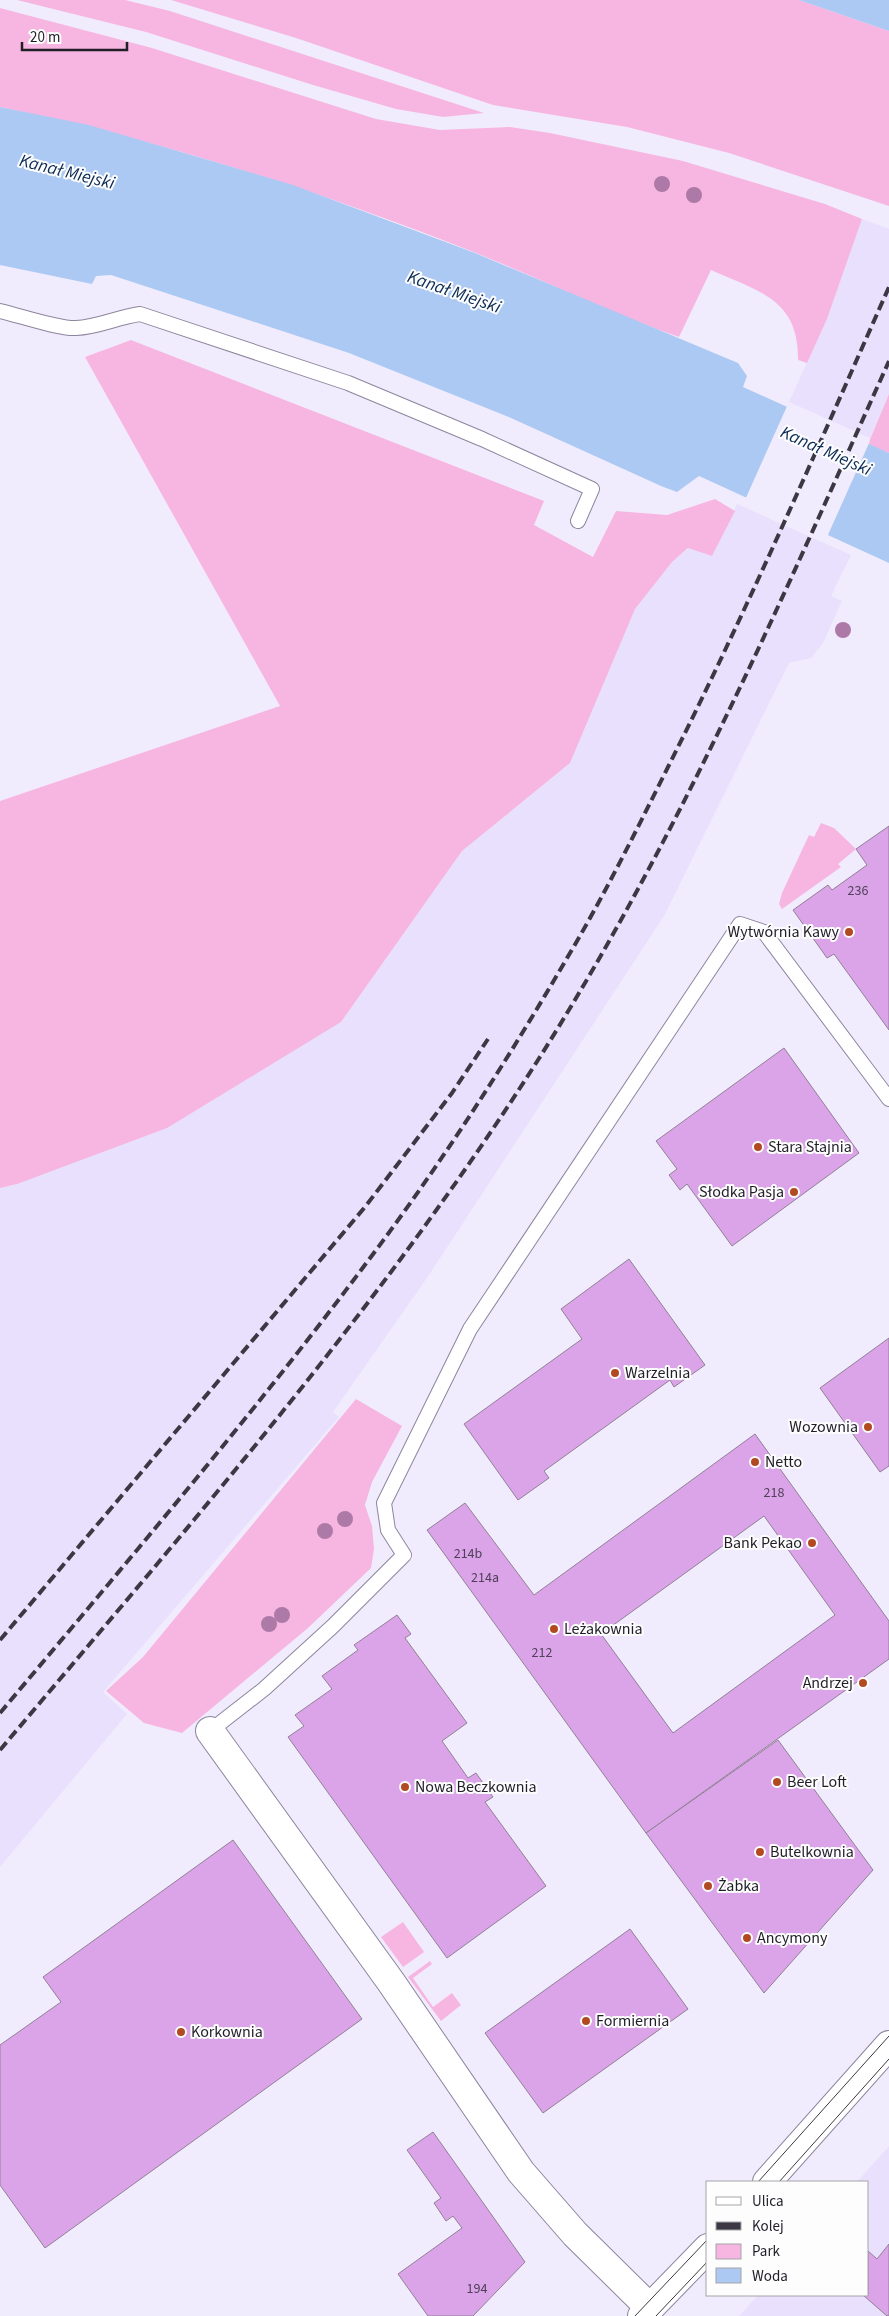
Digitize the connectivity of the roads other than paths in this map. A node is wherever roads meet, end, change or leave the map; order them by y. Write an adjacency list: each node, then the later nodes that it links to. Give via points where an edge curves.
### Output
1 (0, 311): 2 (lane, via 74,328 140,314 348,383 592,489)
2 (578, 522)
3 (889, 1099): 4 (lane, via 764,932 740,924 470,1329 384,1503 388,1530 404,1555 264,1689)
4 (210, 1731): 8 (street, via 396,1989 522,2172)
5 (889, 2045): 6 (street)
6 (768, 2181)
7 (706, 2250): 8 (street)
8 (646, 2312)

